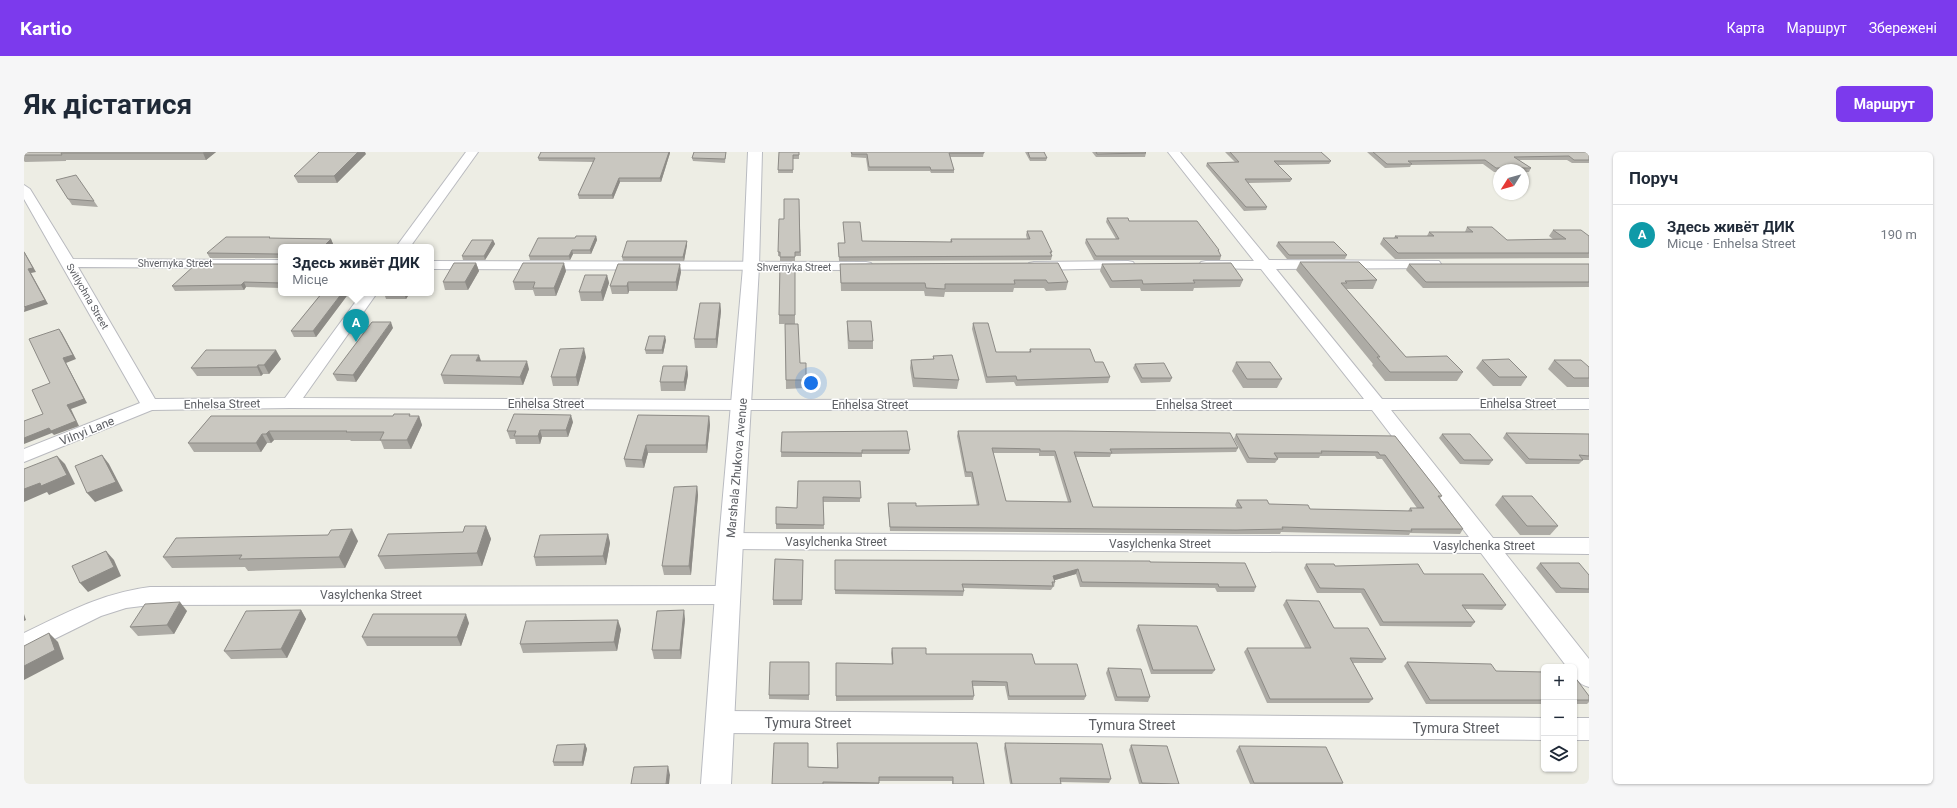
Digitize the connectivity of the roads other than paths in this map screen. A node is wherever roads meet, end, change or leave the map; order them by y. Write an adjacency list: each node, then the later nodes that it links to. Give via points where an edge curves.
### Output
1 (472, 152): 5 (street)
2 (755, 152): 15 (street, Marshala Zhukova Avenue)
3 (1174, 152): 12 (street)
4 (24, 188): 6 (street, Svitlychna Street)
5 (405, 244)
6 (69, 263): 7 (street, Shvernyka Street); 19 (street, Svitlychna Street)
7 (278, 264)
8 (1447, 264): 12 (street)
9 (434, 265): 15 (street, Shvernyka Street)
10 (1139, 265): 14 (street)
11 (1195, 265): 12 (street)
12 (1266, 265): 21 (street)
13 (878, 266): 15 (street, Shvernyka Street)
14 (1020, 266)
15 (751, 267): 20 (street, Marshala Zhukova Avenue)
16 (368, 296): 17 (street)
17 (290, 403): 19 (street, Enhelsa Street); 20 (street, Enhelsa Street)
18 (1589, 404): 21 (street, Enhelsa Street)
19 (150, 405): 22 (street, Vilnyi Lane)
20 (742, 405): 21 (street, Enhelsa Street); 23 (street, Marshala Zhukova Avenue)
21 (1378, 405): 24 (street)
22 (24, 456)
23 (731, 541): 24 (street, Vasylchenka Street); 26 (street, Marshala Zhukova Avenue)
24 (1487, 546): 25 (street, Vasylchenka Street); 28 (street)
25 (1589, 546)
26 (727, 595): 27 (street, Vasylchenka Street, via 150,596 124,599 93,610); 29 (street, Marshala Zhukova Avenue)
27 (24, 644)
28 (1589, 677)
29 (720, 722): 30 (street, Tymura Street); 33 (street, Marshala Zhukova Avenue)
30 (1541, 728)
31 (1577, 729): 32 (street)
32 (1589, 729)
33 (716, 784)

